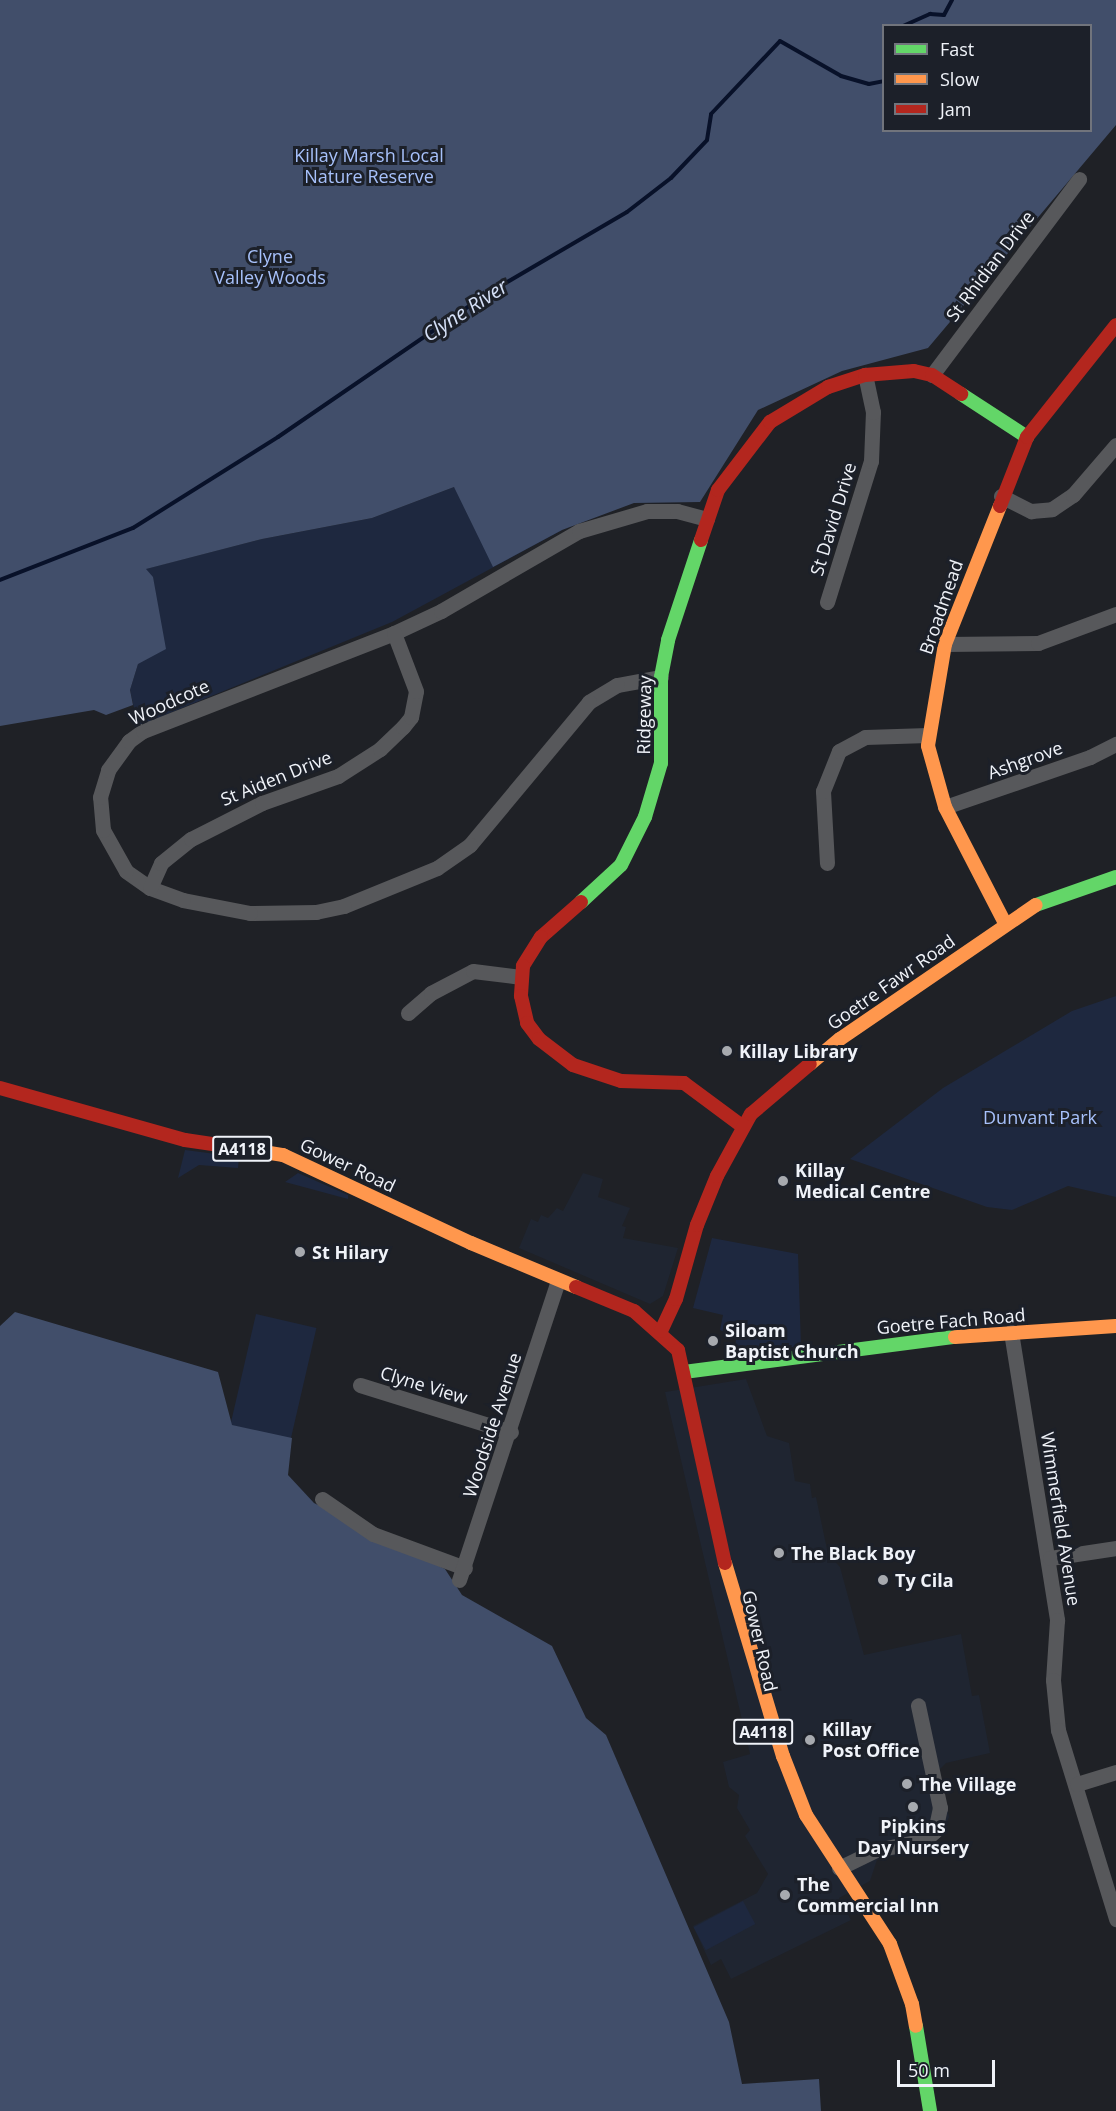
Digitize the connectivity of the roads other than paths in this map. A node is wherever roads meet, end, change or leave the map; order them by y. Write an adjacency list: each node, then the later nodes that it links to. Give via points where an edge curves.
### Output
1 (1079, 180): 4 (street, St Rhidian Drive)
2 (1116, 325): 5 (main road, Broadmead)
3 (865, 375): 4 (main road, Ridgeway, via 914,371); 8 (main road, Ridgeway, via 828,387 770,422 735,463); 9 (street, St David Drive, via 873,412 871,460)
4 (932, 375): 5 (main road, Ridgeway)
5 (1027, 436): 7 (main road, Broadmead)
6 (1116, 445): 7 (street, via 1073,495 1052,509 1031,511)
7 (1001, 496): 12 (main road, Broadmead)
8 (707, 519): 11 (street, Woodcote, via 661,510 631,513 579,531); 13 (main road, Ridgeway, via 668,640)
9 (826, 602)
10 (1116, 614): 12 (street, via 1038,643)
11 (394, 633): 19 (street, St Aiden Drive, via 416,691 411,717 403,727 380,749 338,776 262,803 191,838 170,852); 19 (street, Woodcote, via 156,724 129,741 108,770 100,813 116,858)
12 (945, 644): 14 (main road, Broadmead)
13 (661, 677): 19 (street, Woodcote, via 616,685 589,702 470,845 404,884 316,912 261,913 216,909); 21 (main road, Ridgeway, via 661,763 632,847 610,878 541,937 527,956)
14 (928, 735): 16 (main road, Broadmead); 17 (street, via 865,737 838,751 823,791)
15 (1116, 744): 16 (street, Ashgrove, via 1090,757)
16 (945, 807): 20 (main road, Broadmead)
17 (827, 863)
18 (1116, 877): 20 (main road, Goetre Fawr Road, via 1046,899)
19 (150, 888)
20 (1005, 923): 24 (main road, Goetre Fawr Road, via 840,1039 786,1081)
21 (521, 977): 22 (street, via 473,971 431,993); 24 (main road, Ridgeway, via 527,1023 555,1053 611,1079 684,1083)
22 (408, 1013)
23 (0, 1088): 25 (main road, Gower Road / A4118, via 185,1140 283,1155)
24 (742, 1126): 27 (main road, Goetre Fawr Road, via 697,1225 676,1299)
25 (558, 1281): 27 (main road, Gower Road / A4118, via 634,1311); 31 (street, Woodside Avenue)
26 (1116, 1326): 28 (main road, Goetre Fach Road)
27 (662, 1331): 29 (main road, Gower Road / A4118, via 678,1350); 32 (main road, Gower Road / A4118, via 663,1358)
28 (1011, 1332): 29 (main road, Goetre Fach Road, via 925,1339); 35 (street, Wimmerfield Avenue)
29 (684, 1372): 32 (main road, Gower Road / A4118)
30 (360, 1385): 31 (street, Clyne View)
31 (511, 1432): 33 (street, Woodside Avenue, via 462,1574 373,1534)
32 (704, 1480): 39 (main road, Gower Road / A4118, via 729,1583 730,1607 779,1785 799,1833 816,1856)
33 (322, 1499)
34 (1116, 1548): 35 (street)
35 (1050, 1558): 38 (street, Wimmerfield Avenue, via 1057,1620 1053,1680 1058,1730)
36 (918, 1705): 39 (street, via 940,1808 935,1831 926,1840 876,1850)
37 (1116, 1772): 38 (street)
38 (1077, 1784): 40 (street, Wimmerfield Avenue)
39 (837, 1864): 41 (main road, Gower Road / A4118, via 890,1944 903,1975 914,2015)
40 (1116, 1919)
41 (930, 2111)

